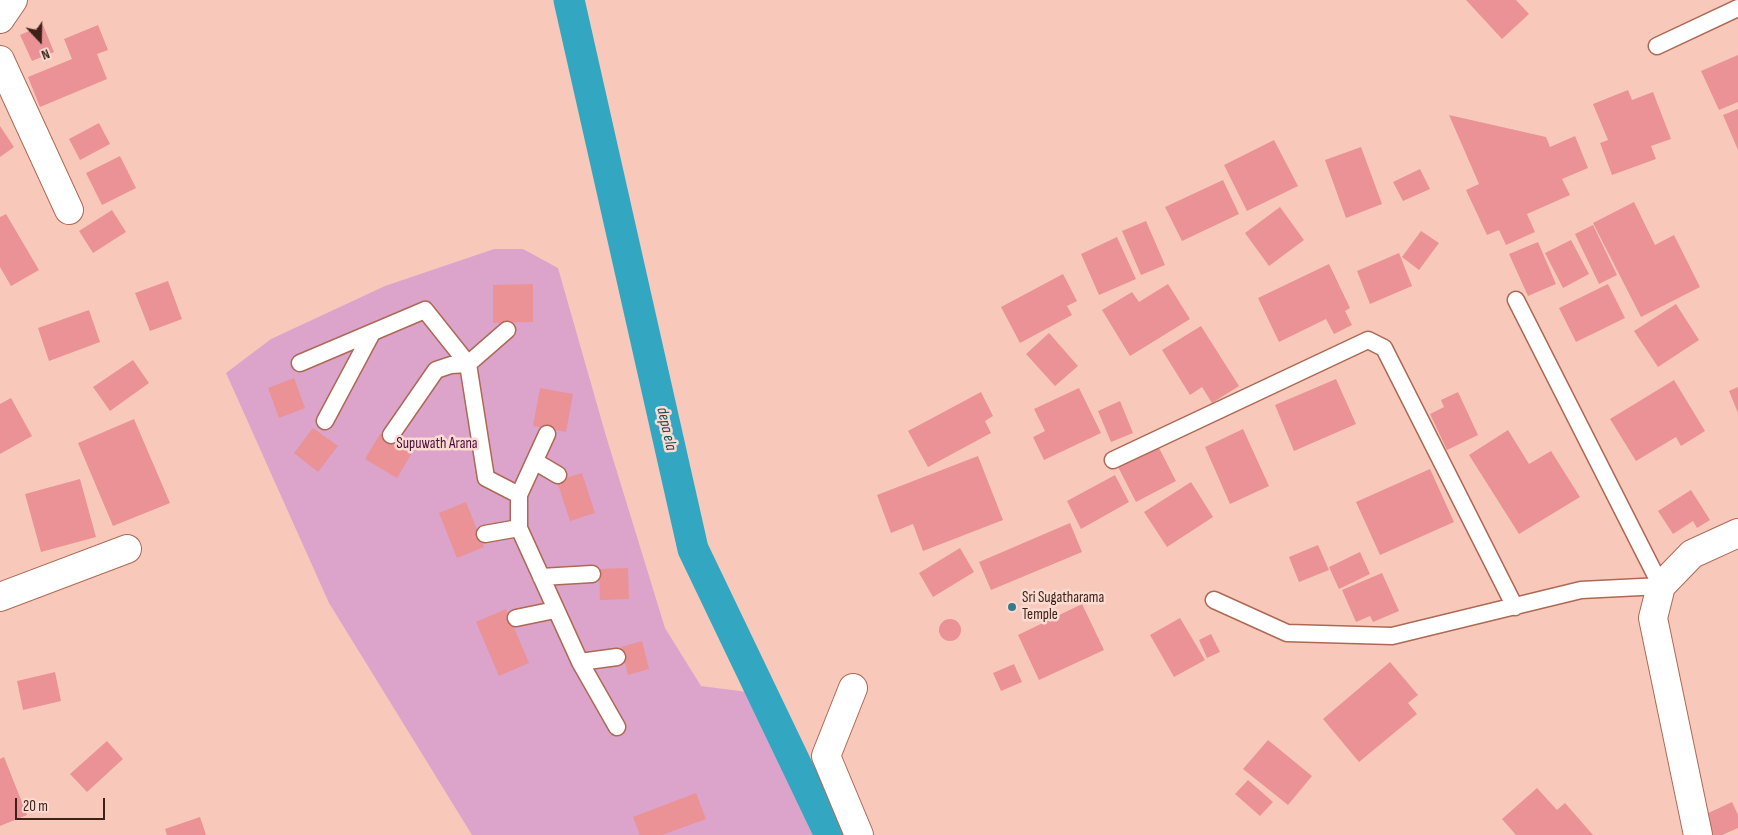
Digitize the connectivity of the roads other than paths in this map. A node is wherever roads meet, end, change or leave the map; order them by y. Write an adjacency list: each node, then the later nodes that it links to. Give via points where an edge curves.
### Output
1 (13, 0): 3 (street)
2 (1738, 8): 4 (lane)
3 (0, 19)
4 (1658, 46)
5 (0, 60): 6 (street)
6 (69, 210)
7 (1516, 300): 25 (lane)
8 (507, 330): 11 (lane)
9 (372, 333): 10 (lane); 11 (lane, via 425,310); 12 (lane)
10 (300, 364)
11 (468, 364): 14 (lane, via 436,370); 18 (lane, via 486,478)
12 (325, 421)
13 (547, 434): 16 (lane)
14 (391, 435)
15 (1114, 460): 28 (lane, via 1368,340 1384,348)
16 (536, 462): 17 (lane); 18 (lane)
17 (558, 475)
18 (519, 495): 19 (lane)
19 (519, 528): 21 (lane); 24 (lane)
20 (1738, 533): 25 (street, via 1692,554)
21 (485, 534)
22 (127, 549): 26 (street)
23 (592, 574): 24 (lane)
24 (541, 577): 29 (lane)
25 (1661, 586): 28 (lane, via 1581,590); 36 (street, via 1653,618)
26 (0, 597)
27 (1214, 600): 28 (lane, via 1287,633 1392,636)
28 (1515, 607)
29 (555, 610): 30 (lane); 32 (lane)
30 (516, 618)
31 (617, 657): 32 (lane)
32 (580, 662): 34 (lane)
33 (853, 688): 35 (street, via 826,756)
34 (617, 727)
35 (859, 835)
36 (1698, 835)

